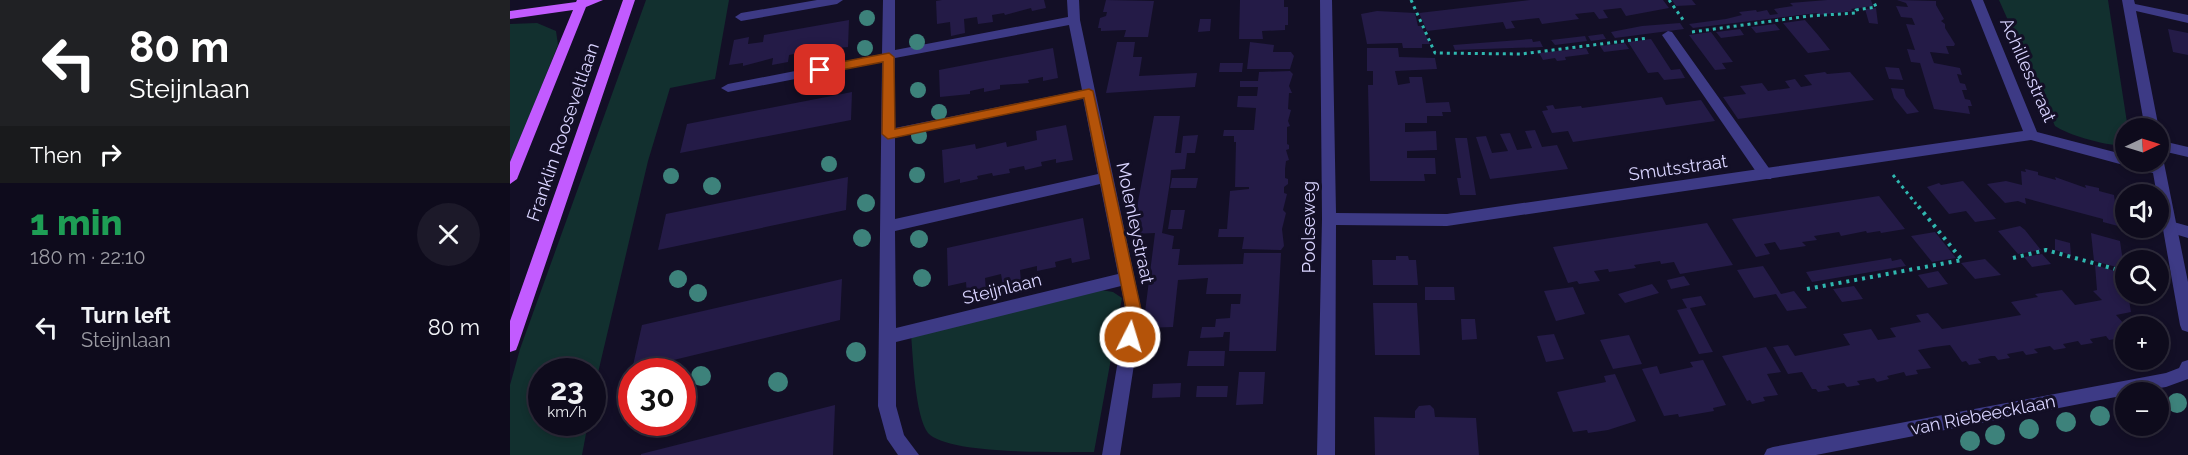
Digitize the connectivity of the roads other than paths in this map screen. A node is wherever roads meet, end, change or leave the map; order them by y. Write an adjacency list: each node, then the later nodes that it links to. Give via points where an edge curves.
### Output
1 (597, 0): 8 (main road)
2 (629, 0): 35 (main road, Franklin Rooseveltlaan)
3 (837, 0): 11 (street)
4 (889, 0): 15 (street)
5 (1073, 0): 13 (street, Molenleystraat)
6 (1326, 0): 28 (street, Poolseweg)
7 (1977, 0): 20 (street, Achillesstraat)
8 (582, 3): 10 (main road); 27 (main road, Franklin Rooseveltlaan)
9 (2129, 3): 12 (street); 18 (street)
10 (510, 15)
11 (741, 17)
12 (2188, 19)
13 (1074, 20): 15 (street); 17 (street, Molenleystraat)
14 (1668, 35): 25 (street)
15 (889, 56): 16 (street); 19 (street)
16 (728, 88)
17 (1089, 93): 19 (street); 26 (street, Molenleystraat)
18 (2150, 118)
19 (888, 134): 29 (street)
20 (2031, 135): 23 (street, Achillesstraat); 25 (street, Smutsstraat)
21 (2169, 148): 22 (street)
22 (2188, 152)
23 (2115, 157)
24 (2160, 172): 30 (street)
25 (1766, 175): 28 (street, Smutsstraat, via 1447,220)
26 (1105, 178): 29 (street); 32 (street, Molenleystraat)
27 (510, 179)
28 (1329, 219): 39 (street, Poolseweg)
29 (887, 227): 34 (street)
30 (2170, 227): 31 (street); 33 (street)
31 (2188, 232)
32 (1127, 278): 34 (street, Steijnlaan); 38 (street, Molenleystraat, via 1134,314)
33 (2188, 325)
34 (887, 338): 37 (street, via 889,414 897,439)
35 (510, 345)
36 (2188, 367): 40 (street, van Riebeecklaan, via 2185,373 2166,380)
37 (910, 455)
38 (1111, 455)
39 (1326, 455)
40 (1773, 455)

